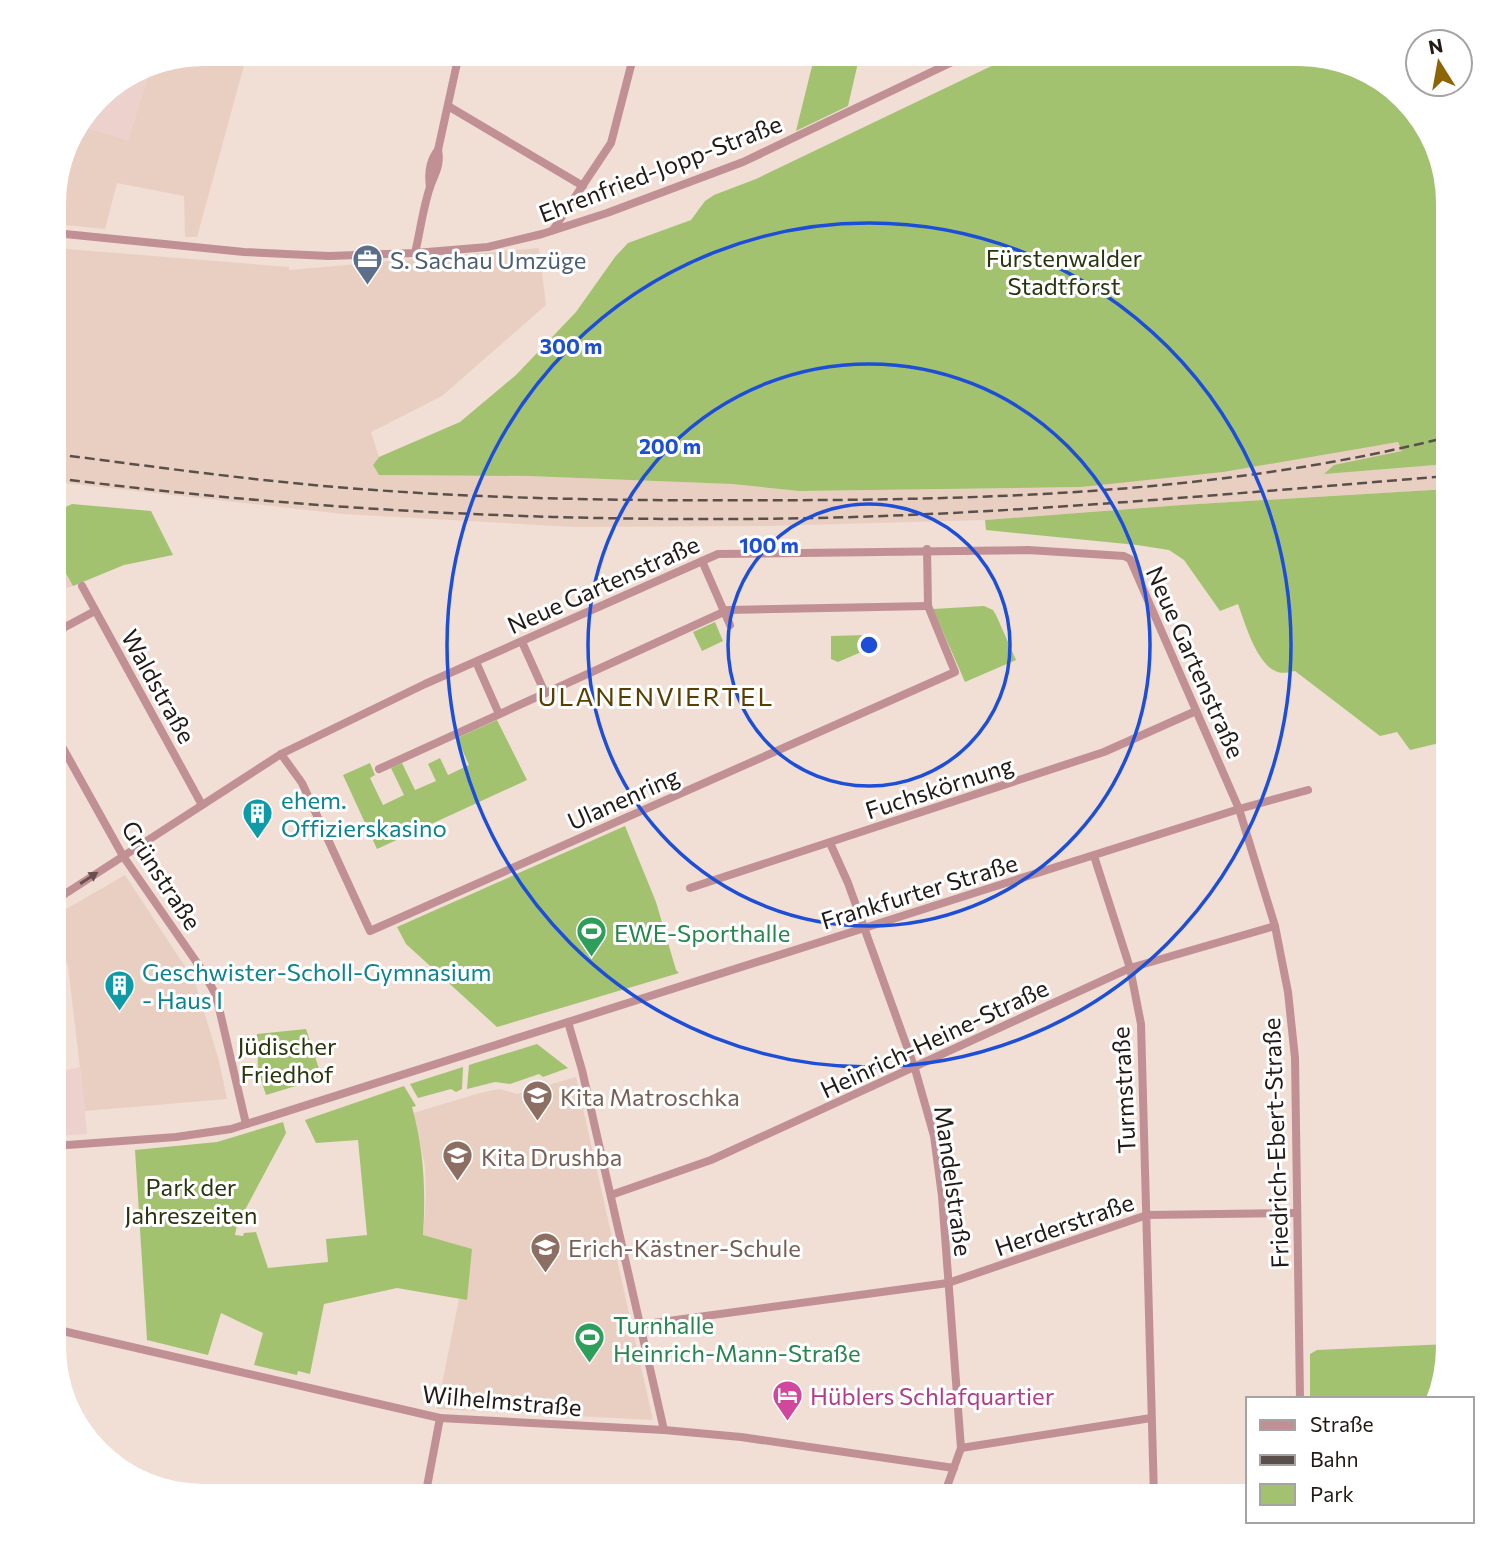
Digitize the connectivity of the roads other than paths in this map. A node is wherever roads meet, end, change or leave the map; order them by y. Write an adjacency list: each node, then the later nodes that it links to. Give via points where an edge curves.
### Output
1 (456, 67): 4 (street)
2 (631, 67): 5 (street, via 611,143)
3 (942, 67): 6 (street, Ehrenfried-Jopp-Straße, via 743,162)
4 (448, 106): 5 (street); 8 (street, via 438,172 430,187)
5 (583, 186): 6 (street)
6 (553, 230): 8 (street, Ehrenfried-Jopp-Straße, via 488,247)
7 (67, 234): 8 (street, Ehrenfried-Jopp-Straße, via 330,257)
8 (415, 253)
9 (927, 550): 10 (street, Neue Gartenstraße, via 718,554); 12 (street, Ulanenring); 20 (street, Neue Gartenstraße, via 1028,550 1128,557)
10 (702, 561): 14 (street); 17 (street, Neue Gartenstraße)
11 (82, 586): 13 (street, Waldstraße)
12 (928, 606): 14 (street); 23 (street, Ulanenring, via 955,672 370,931 302,783)
13 (95, 611): 16 (street); 26 (street, Waldstraße)
14 (724, 612): 15 (street); 19 (street)
15 (730, 625)
16 (67, 626)
17 (522, 642): 18 (street, Neue Gartenstraße); 19 (street)
18 (476, 662): 21 (street); 23 (street, Neue Gartenstraße)
19 (545, 693): 21 (street)
20 (1196, 711): 27 (street, Neue Gartenstraße); 28 (street, Fuchskörnung, via 1104,752)
21 (499, 714): 24 (street)
22 (67, 754): 29 (street, Grünstraße)
23 (281, 754): 26 (street, Neue Gartenstraße)
24 (379, 769)
25 (1308, 790): 27 (street, Frankfurter Straße)
26 (202, 805): 29 (street, Neue Gartenstraße)
27 (1239, 809): 30 (street, Frankfurter Straße); 33 (street, Friedrich-Ebert-Straße)
28 (830, 843): 31 (street, Fuchskörnung); 34 (street, Mandelstraße)
29 (123, 856): 32 (street, Neue Gartenstraße, one-way to 29); 38 (street, Grünstraße, via 216,996)
30 (1094, 856): 34 (street, Frankfurter Straße); 35 (street, Turmstraße)
31 (691, 888)
32 (66, 893)
33 (1276, 926): 35 (street, Heinrich-Heine-Straße); 41 (street, Friedrich-Ebert-Straße, via 1295,1058)
34 (863, 929): 36 (street, Frankfurter Straße); 37 (street, Mandelstraße)
35 (1130, 968): 37 (street, Heinrich-Heine-Straße); 42 (street, Turmstraße, via 1141,1024)
36 (568, 1022): 38 (street, Frankfurter Straße); 40 (street)
37 (915, 1069): 40 (street, Heinrich-Heine-Straße, via 711,1160); 43 (street, Mandelstraße, via 934,1136)
38 (246, 1124): 39 (street, Frankfurter Straße, via 176,1137)
39 (66, 1145)
40 (611, 1195): 44 (street)
41 (1297, 1213): 42 (street, Herderstraße); 46 (street, Friedrich-Ebert-Straße)
42 (1147, 1215): 43 (street, Herderstraße); 48 (street, Turmstraße)
43 (948, 1283): 44 (street, Herderstraße); 50 (street, Mandelstraße)
44 (639, 1325): 49 (street)
45 (66, 1332): 47 (street, Wilhelmstraße)
46 (1300, 1397)
47 (440, 1418): 49 (street, Wilhelmstraße); 52 (street)
48 (1151, 1418): 50 (street); 54 (street, Turmstraße)
49 (664, 1430): 51 (street, Wilhelmstraße, via 747,1437)
50 (961, 1448): 51 (street, Mandelstraße)
51 (954, 1468): 53 (street, Mandelstraße)
52 (427, 1484)
53 (950, 1484)
54 (1154, 1484)

